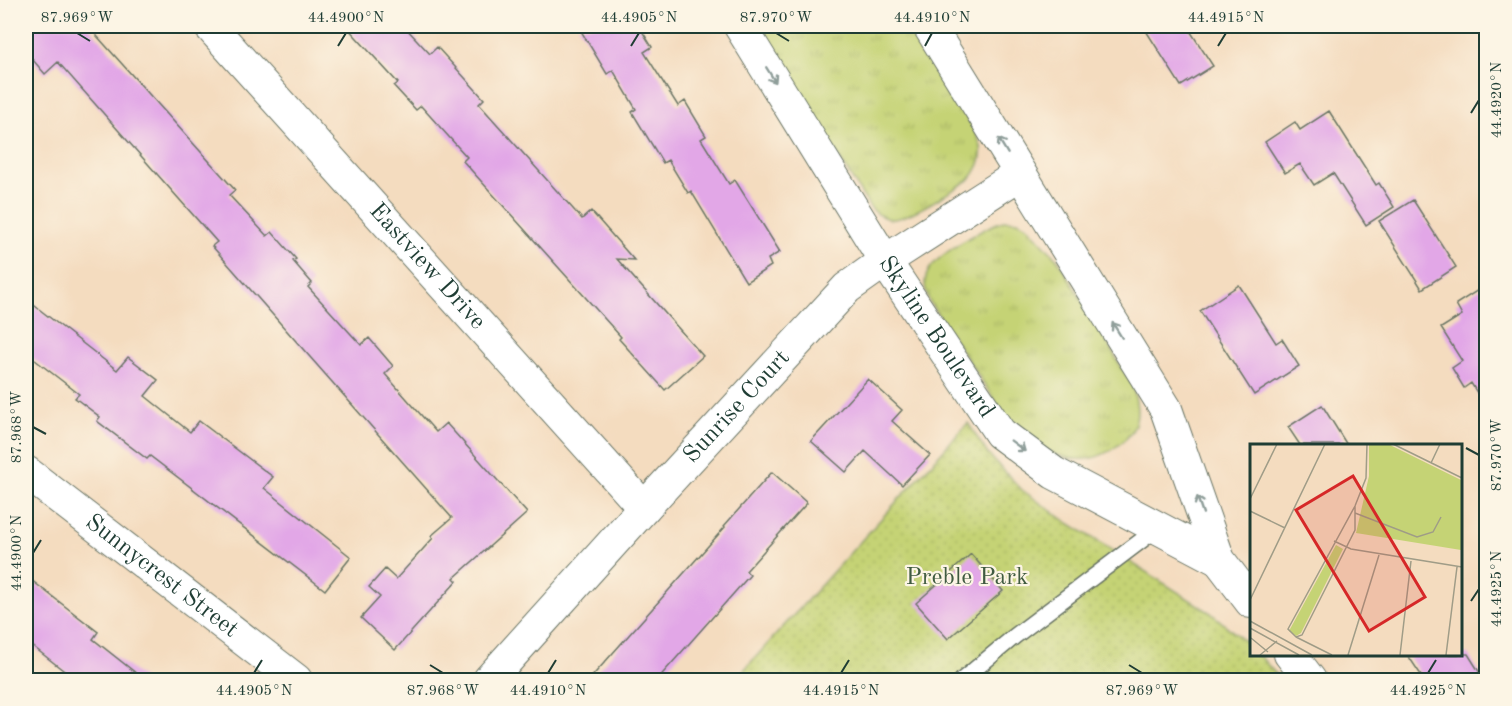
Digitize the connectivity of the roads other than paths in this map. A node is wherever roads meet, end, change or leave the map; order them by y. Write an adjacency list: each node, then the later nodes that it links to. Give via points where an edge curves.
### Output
1 (210, 26): 7 (street, Eastview Drive)
2 (740, 26): 5 (street, Skyline Boulevard, one-way to 5)
3 (929, 26): 4 (street, Skyline Boulevard, one-way to 3)
4 (1020, 174): 5 (street, Sunrise Court); 9 (street, Skyline Boulevard, one-way to 4, via 1166,409)
5 (885, 261): 7 (street, Sunrise Court, via 847,288); 8 (street, Skyline Boulevard, one-way to 8, via 1000,433 1054,473)
6 (26, 472): 12 (street, Sunnycrest Street)
7 (644, 508): 13 (street, Sunrise Court)
8 (1158, 528): 9 (street, Skyline Boulevard); 14 (lane)
9 (1219, 560): 10 (street, Skyline Boulevard)
10 (1250, 601)
11 (1291, 655): 15 (street)
12 (296, 681)
13 (489, 681)
14 (962, 681)
15 (1310, 681)

